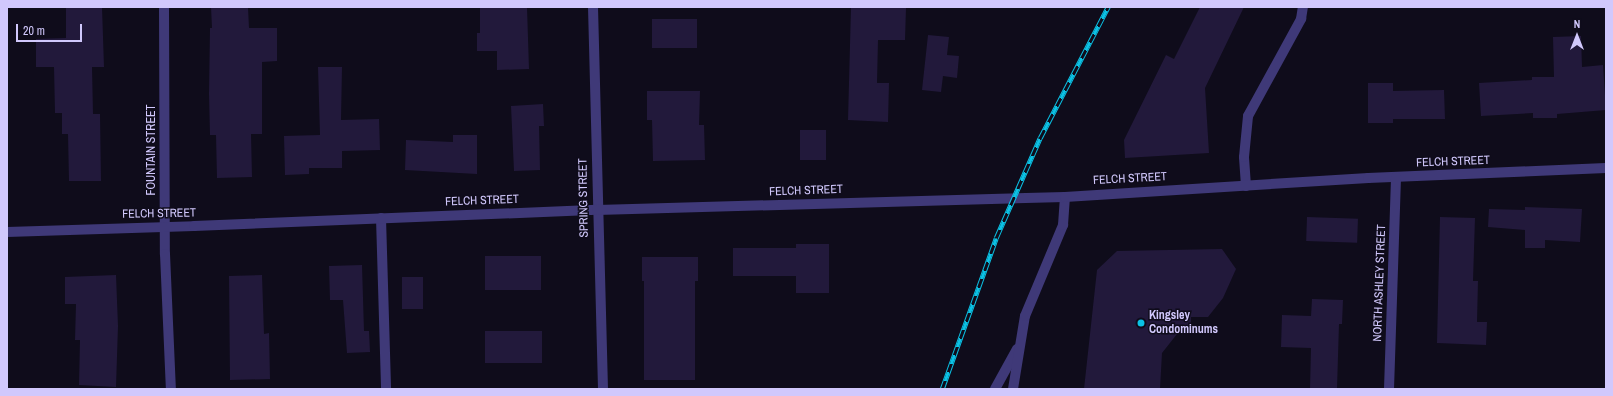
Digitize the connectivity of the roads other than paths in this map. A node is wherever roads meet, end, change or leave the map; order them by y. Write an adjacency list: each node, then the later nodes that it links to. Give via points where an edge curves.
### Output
1 (164, 7): 10 (street, FOUNTAIN STREET)
2 (593, 7): 8 (street, SPRING STREET)
3 (1303, 7): 6 (street, via 1301,18 1248,116 1244,157)
4 (1606, 168): 5 (street, FELCH STREET)
5 (1396, 177): 6 (street, FELCH STREET); 18 (street, NORTH ASHLEY STREET)
6 (1246, 186): 7 (street, FELCH STREET)
7 (1065, 196): 8 (street, FELCH STREET); 12 (street, via 1063,225 1025,316)
8 (597, 210): 9 (street, FELCH STREET); 15 (street, SPRING STREET)
9 (381, 218): 10 (street, FELCH STREET); 14 (street)
10 (165, 226): 11 (street, FELCH STREET); 13 (street, FOUNTAIN STREET)
11 (7, 232)
12 (1021, 342): 16 (street); 17 (street)
13 (171, 389)
14 (386, 389)
15 (602, 389)
16 (995, 389)
17 (1013, 389)
18 (1389, 389)

